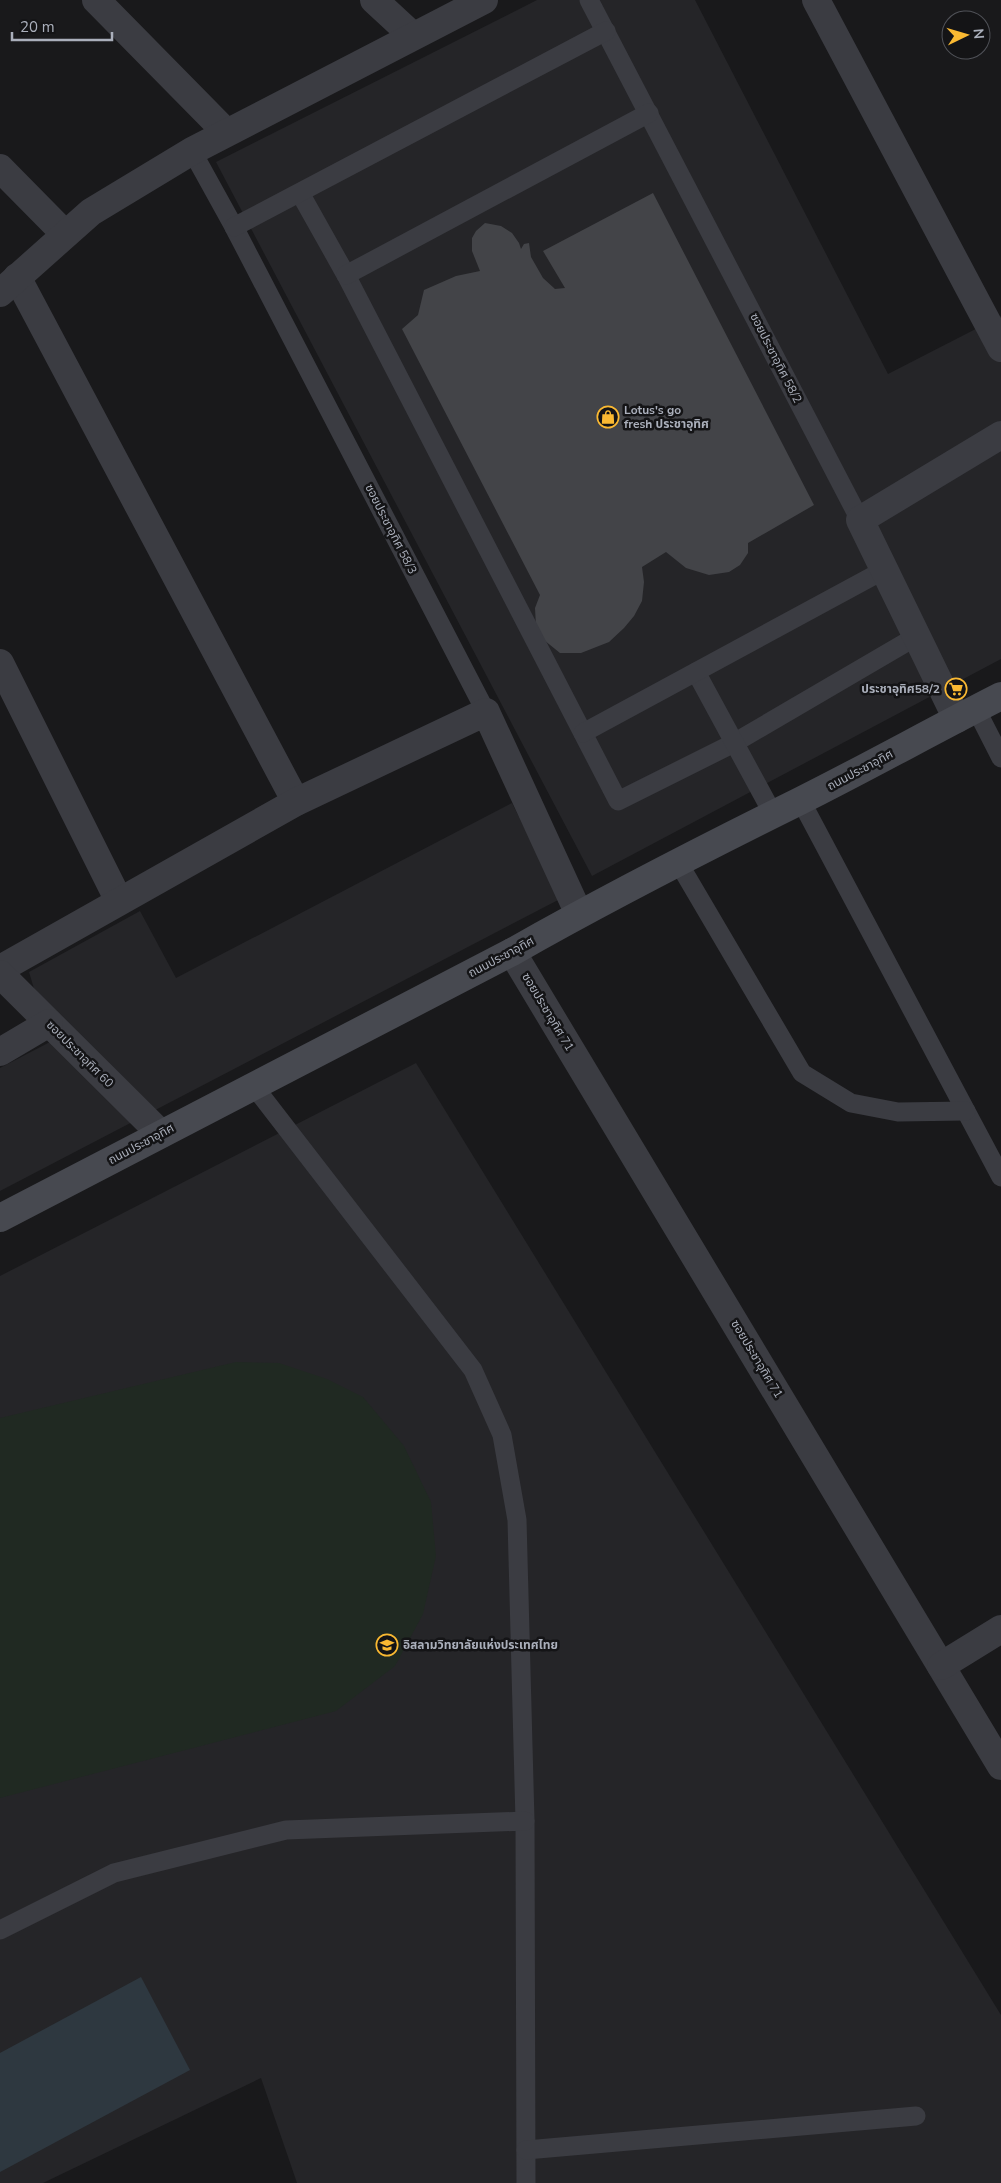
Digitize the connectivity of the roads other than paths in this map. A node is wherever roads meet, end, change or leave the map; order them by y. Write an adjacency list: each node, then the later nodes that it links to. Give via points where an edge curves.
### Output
1 (96, 0): 9 (street)
2 (374, 0): 7 (street)
3 (484, 0): 7 (street)
4 (589, 0): 6 (lane, ซอยประชาอุทิศ 58/2)
5 (816, 0): 17 (street)
6 (606, 32): 8 (lane, ซอยประชาอุทิศ 58/2); 12 (lane)
7 (413, 36): 9 (street)
8 (649, 113): 15 (lane); 19 (lane, ซอยประชาอุทิศ 58/2)
9 (226, 132): 10 (street)
10 (192, 151): 13 (lane, ซอยประชาอุทิศ 58/3); 14 (street, via 91,212)
11 (0, 168): 14 (street)
12 (300, 192): 13 (lane); 15 (lane)
13 (234, 227): 25 (lane, ซอยประชาอุทิศ 58/3)
14 (64, 234): 16 (street)
15 (346, 275): 27 (lane)
16 (9, 285): 31 (street)
17 (1001, 348)
18 (1001, 435): 19 (street)
19 (860, 520): 20 (street, ซอยประชาอุทิศ 58/2)
20 (884, 570): 21 (street, ซอยประชาอุทิศ 58/2); 23 (lane)
21 (917, 636): 26 (street, ซอยประชาอุทิศ 58/2); 28 (lane)
22 (0, 663): 34 (street)
23 (696, 672): 27 (lane); 28 (lane)
24 (1001, 696): 26 (main road, ถนนประชาอุทิศ)
25 (486, 712): 31 (street); 35 (street, ซอยประชาอุทิศ 58/3)
26 (966, 714): 29 (lane); 30 (main road, ถนนประชาอุทิศ)
27 (583, 733): 28 (lane, via 618,801)
28 (734, 743): 32 (lane)
29 (1001, 758)
30 (801, 800): 32 (main road, ถนนประชาอุทิศ); 42 (lane)
31 (296, 802): 34 (street)
32 (773, 814): 33 (main road, ถนนประชาอุทิศ)
33 (678, 862): 35 (main road, ถนนประชาอุทิศ); 42 (lane, via 802,1073 850,1103 898,1112)
34 (120, 900): 37 (street)
35 (580, 914): 36 (main road, ถนนประชาอุทิศ)
36 (512, 952): 41 (main road, ถนนประชาอุทิศ); 47 (street, ซอยประชาอุทิศ 71)
37 (0, 969)
38 (0, 974): 39 (street, ซอยประชาอุทิศ 60)
39 (49, 1024): 40 (street); 43 (street, ซอยประชาอุทิศ 60)
40 (0, 1052)
41 (253, 1085): 43 (main road, ถนนประชาอุทิศ); 49 (lane, via 473,1370 502,1435 518,1520)
42 (966, 1111): 44 (lane)
43 (160, 1134): 45 (main road, ถนนประชาอุทิศ)
44 (1001, 1177)
45 (0, 1218)
46 (1001, 1629): 47 (street)
47 (941, 1666): 48 (street, ซอยประชาอุทิศ 71)
48 (1001, 1766)
49 (525, 1821): 50 (lane, via 286,1830 114,1873); 52 (lane)
50 (0, 1930)
51 (916, 2116): 52 (lane)
52 (526, 2150): 53 (lane)
53 (526, 2183)

